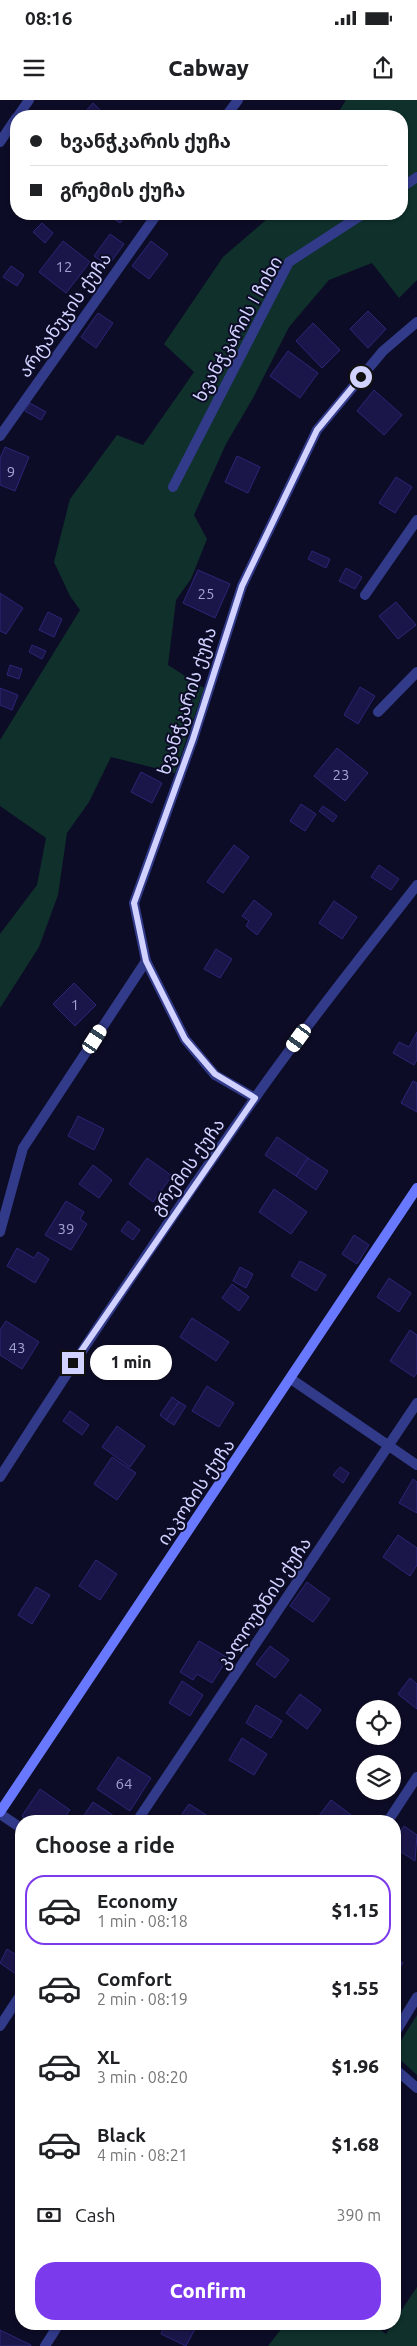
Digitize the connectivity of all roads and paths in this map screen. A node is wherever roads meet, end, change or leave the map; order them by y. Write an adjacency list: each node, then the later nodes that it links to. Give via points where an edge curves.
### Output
1 (10, 127): 2 (street)
2 (0, 142)
3 (153, 220): 6 (street, არტანუჯის ქუჩა)
4 (354, 220): 7 (street, ხვანჭკარის I ჩიხი, via 289,262)
5 (417, 322): 13 (street, ხვანჭკარის ქუჩა, via 384,351 317,430 242,586 193,739 134,903)
6 (0, 436)
7 (173, 486)
8 (417, 520): 9 (street)
9 (365, 595)
10 (417, 672): 11 (street)
11 (378, 712)
12 (417, 885): 14 (street, გრემის ქუჩა)
13 (146, 961): 14 (street, ხვანჭკარის ქუჩა, via 185,1039 215,1074); 16 (street, via 23,1148)
14 (255, 1098): 21 (street, გრემის ქუჩა, via 94,1331)
15 (417, 1188): 17 (street, იაკობის ქუჩა)
16 (0, 1232)
17 (291, 1380): 19 (street); 23 (street, იაკობის ქუჩა)
18 (417, 1403): 19 (street, კალოუბნის ქუჩა)
19 (389, 1446): 20 (street); 24 (street, კალოუბნის ქუჩა)
20 (417, 1465)
21 (0, 1477)
22 (417, 1777): 25 (street)
23 (0, 1813): 26 (street)
24 (141, 1815)
25 (392, 1815)
26 (15, 1824)
27 (417, 1997): 29 (street)
28 (15, 2003): 30 (street)
29 (401, 2023)
30 (0, 2026)
31 (401, 2074): 32 (street)
32 (417, 2088)
33 (55, 2330): 34 (street)
34 (45, 2346)

